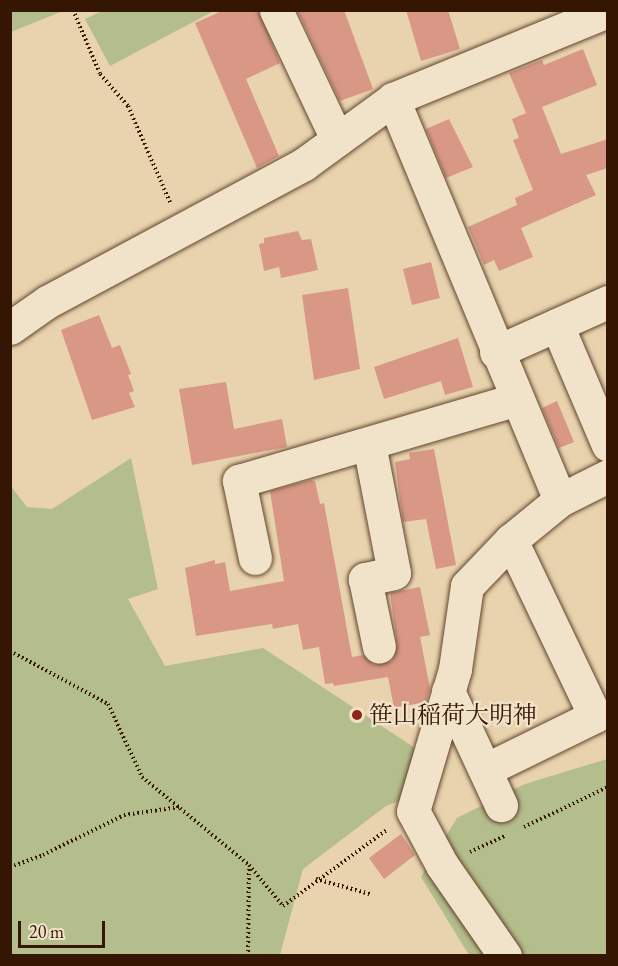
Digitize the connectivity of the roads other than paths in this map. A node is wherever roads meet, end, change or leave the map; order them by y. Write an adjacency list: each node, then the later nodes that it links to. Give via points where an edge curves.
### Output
1 (276, 10): 4 (street)
2 (608, 11): 3 (street)
3 (393, 99): 4 (street); 8 (street)
4 (337, 139): 7 (street, via 304,164 46,302)
5 (608, 302): 6 (street)
6 (557, 325): 8 (street); 11 (street)
7 (10, 328)
8 (496, 352): 9 (street)
9 (517, 399): 10 (street); 13 (street)
10 (369, 444): 15 (street, via 239,481); 16 (street, via 394,573 365,579)
11 (608, 445)
12 (608, 476): 13 (street)
13 (560, 500): 14 (street)
14 (511, 540): 17 (street, via 467,586 456,669); 18 (street, via 595,716)
15 (255, 558)
16 (378, 647)
17 (448, 691): 18 (street); 20 (street, via 413,811 442,865)
18 (485, 770): 19 (street)
19 (501, 805)
20 (505, 956)

